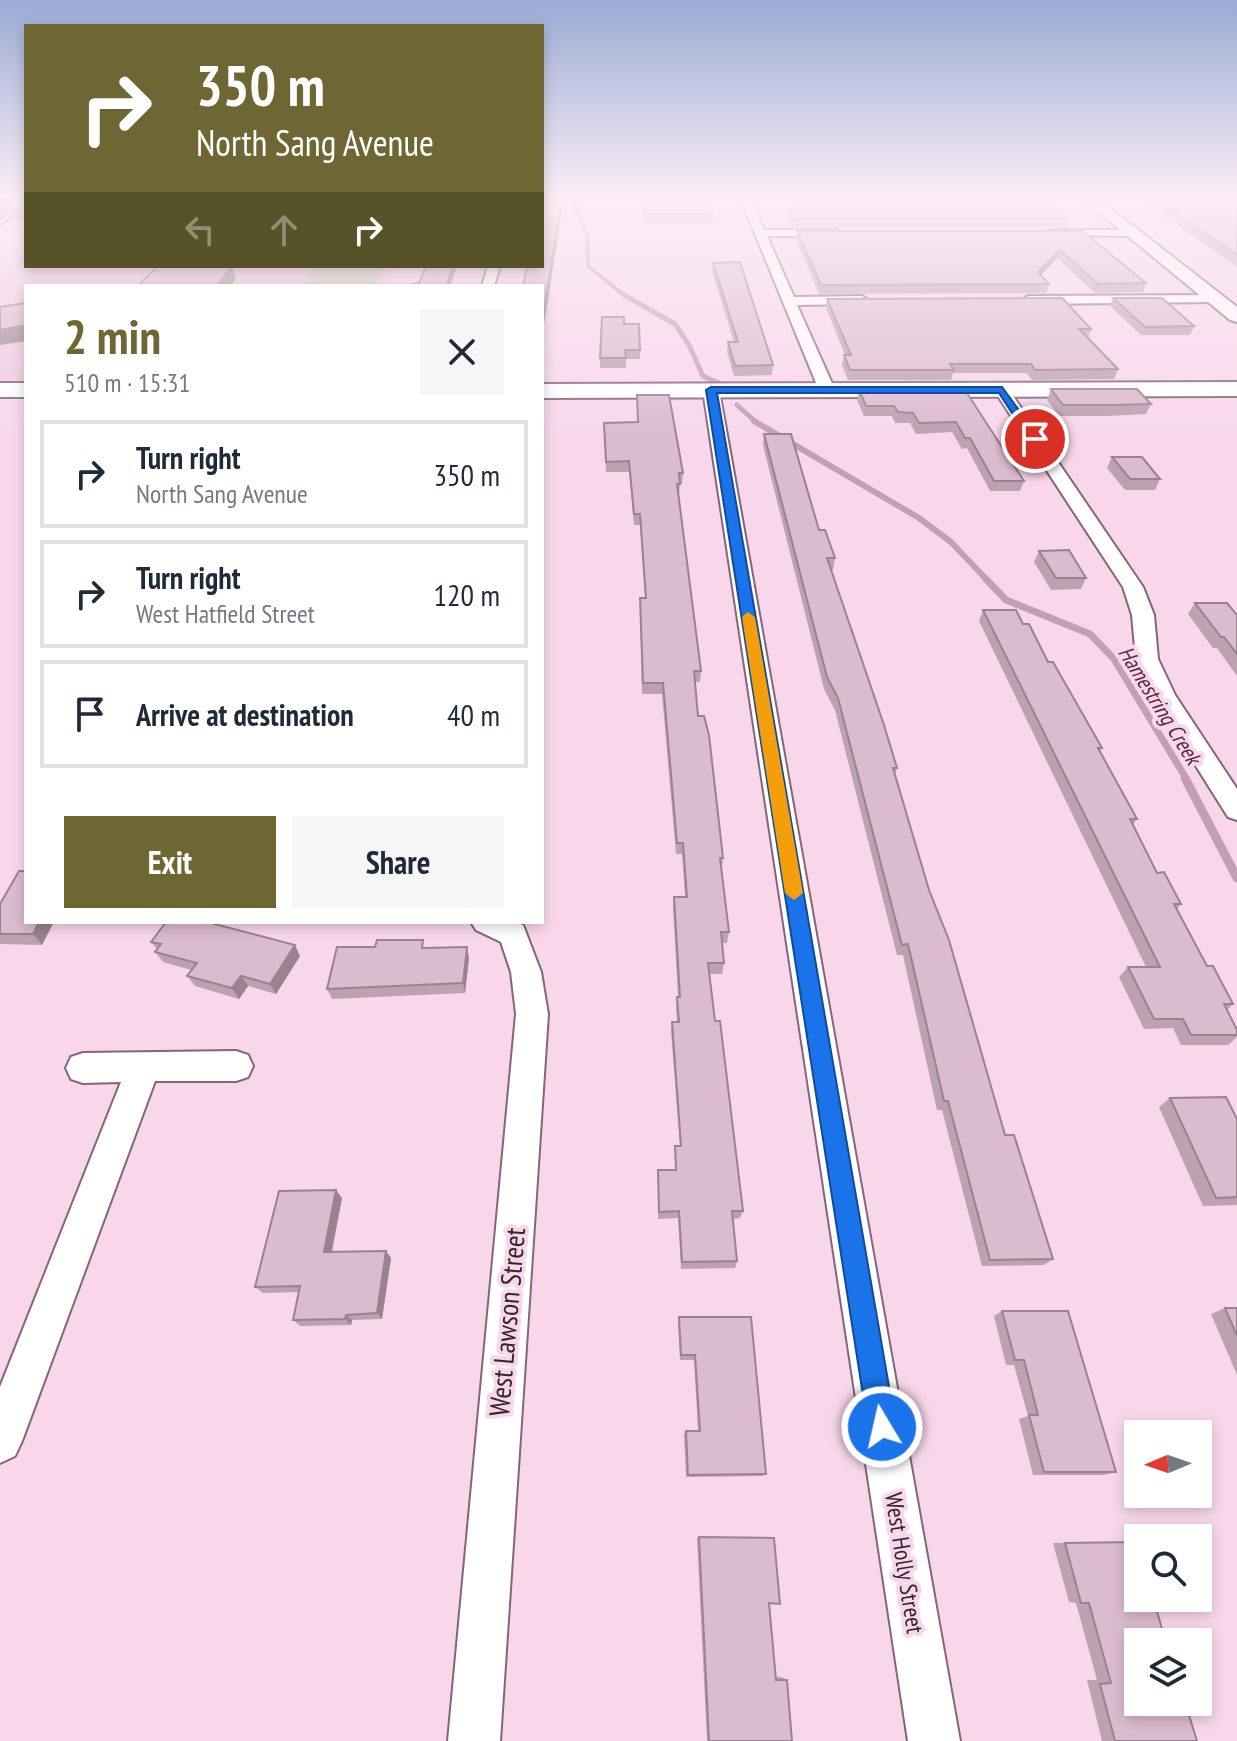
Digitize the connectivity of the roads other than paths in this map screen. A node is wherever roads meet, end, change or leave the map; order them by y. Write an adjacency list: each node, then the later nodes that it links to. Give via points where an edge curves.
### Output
1 (779, 278): 6 (street)
2 (1189, 278): 3 (street)
3 (1215, 299): 5 (street); 7 (street)
4 (883, 300): 6 (street)
5 (1010, 300)
6 (789, 301): 12 (street)
7 (1237, 316)
8 (1237, 389): 13 (street)
9 (0, 390): 10 (street)
10 (24, 390)
11 (711, 390): 12 (street); 14 (street); 22 (street, West Holly Street)
12 (827, 390): 13 (street)
13 (1002, 390): 15 (street, via 1133,587 1143,615 1147,659 1158,684)
14 (544, 391)
15 (1237, 810)
16 (490, 924): 21 (street, West Lawson Street, via 513,934 532,1014)
17 (144, 1066): 18 (street); 19 (street); 20 (street)
18 (236, 1066)
19 (83, 1068)
20 (0, 1441)
21 (474, 1741)
22 (934, 1741)

